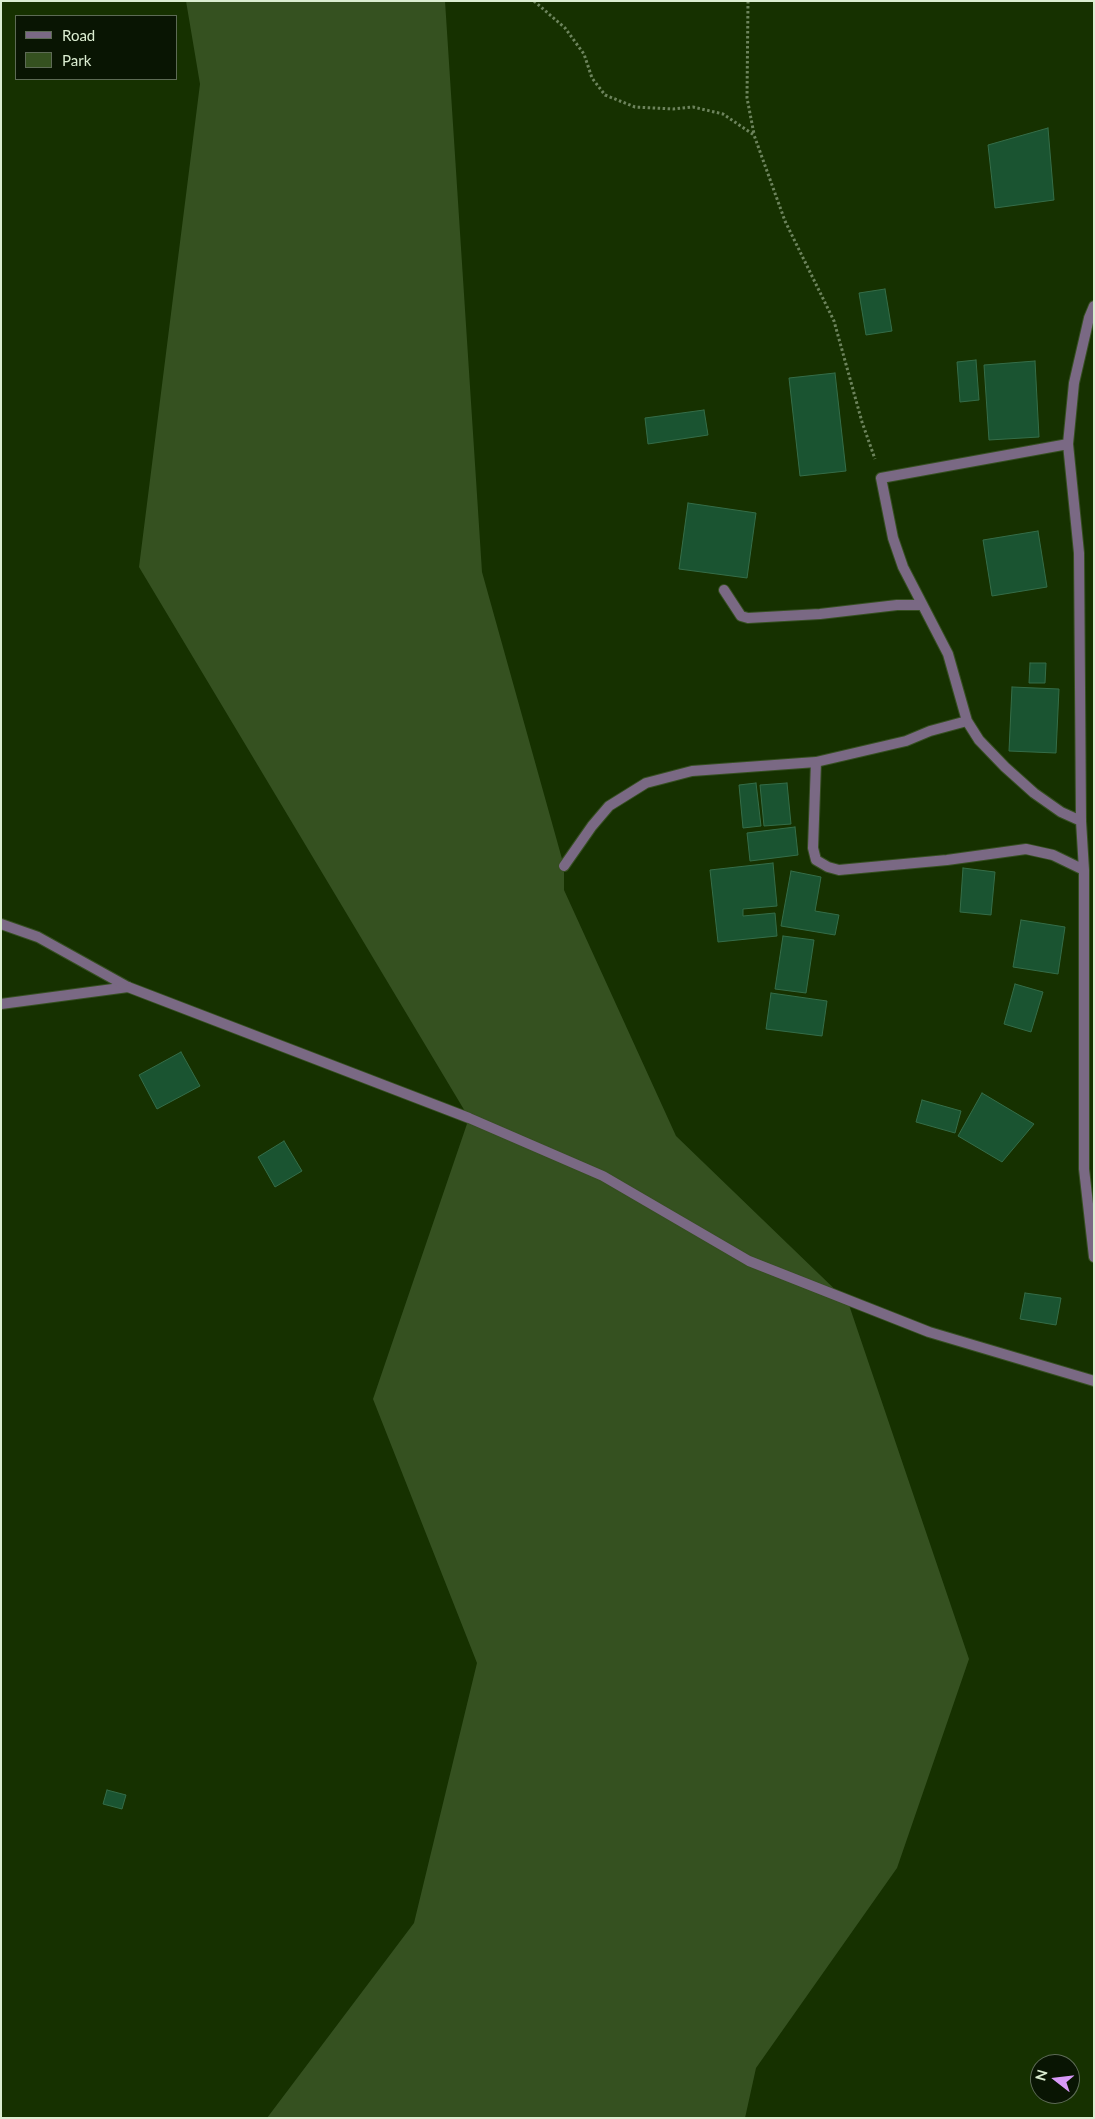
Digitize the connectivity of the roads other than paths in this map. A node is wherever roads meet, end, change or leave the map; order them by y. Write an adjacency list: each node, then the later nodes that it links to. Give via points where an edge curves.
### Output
1 (1094, 306): 2 (street, via 1074,383)
2 (1068, 444): 4 (street, via 881,478 893,538); 7 (street, via 1079,553)
3 (724, 590): 4 (street, via 741,616 748,618)
4 (922, 605): 5 (street, via 948,654)
5 (967, 721): 6 (street, via 906,741); 7 (street, via 979,740 1034,793 1060,812)
6 (816, 762): 8 (street, via 692,771 646,783 609,806); 9 (street, via 813,848 816,860 828,867 839,870 1026,849 1053,855)
7 (1081, 821): 9 (street)
8 (564, 866)
9 (1084, 870): 13 (street, via 1084,1169)
10 (1, 924): 11 (street, via 38,937)
11 (128, 987): 12 (street); 14 (street, via 469,1118 604,1176 749,1261 848,1302 929,1332)
12 (1, 1004)
13 (1094, 1257)
14 (1094, 1381)

